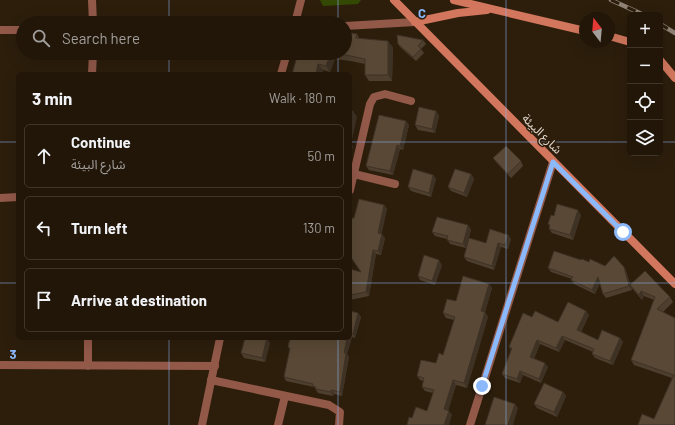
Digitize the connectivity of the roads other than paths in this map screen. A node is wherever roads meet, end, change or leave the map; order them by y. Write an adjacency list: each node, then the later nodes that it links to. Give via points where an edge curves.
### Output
1 (92, 0): 6 (street)
2 (301, 0): 7 (street)
3 (394, 0): 8 (main road, شارع البيئة)
4 (454, 0): 5 (main road)
5 (494, 10): 8 (main road, via 458,13); 12 (main road)
6 (93, 16)
7 (297, 16)
8 (415, 22): 9 (street); 22 (main road, شارع البيئة)
9 (352, 26)
10 (0, 30): 11 (street)
11 (16, 30)
12 (579, 30)
13 (615, 38): 14 (main road)
14 (627, 41)
15 (92, 60): 18 (street)
16 (285, 60): 19 (street)
17 (663, 64): 20 (main road)
18 (92, 72)
19 (282, 72)
20 (675, 78)
21 (411, 101): 23 (street, via 385,94 374,97)
22 (553, 162): 27 (main road, شارع البيئة); 38 (street)
23 (352, 173): 24 (street)
24 (395, 184)
25 (16, 197): 26 (street)
26 (0, 198)
27 (675, 284)
28 (88, 340): 31 (street)
29 (220, 340): 32 (street)
30 (0, 365): 31 (street)
31 (88, 366): 32 (street)
32 (214, 366): 33 (street)
33 (211, 380): 34 (street); 35 (street)
34 (285, 396): 36 (street); 37 (street, via 335,407 341,415)
35 (202, 425)
36 (278, 425)
37 (339, 425)
38 (470, 425)

